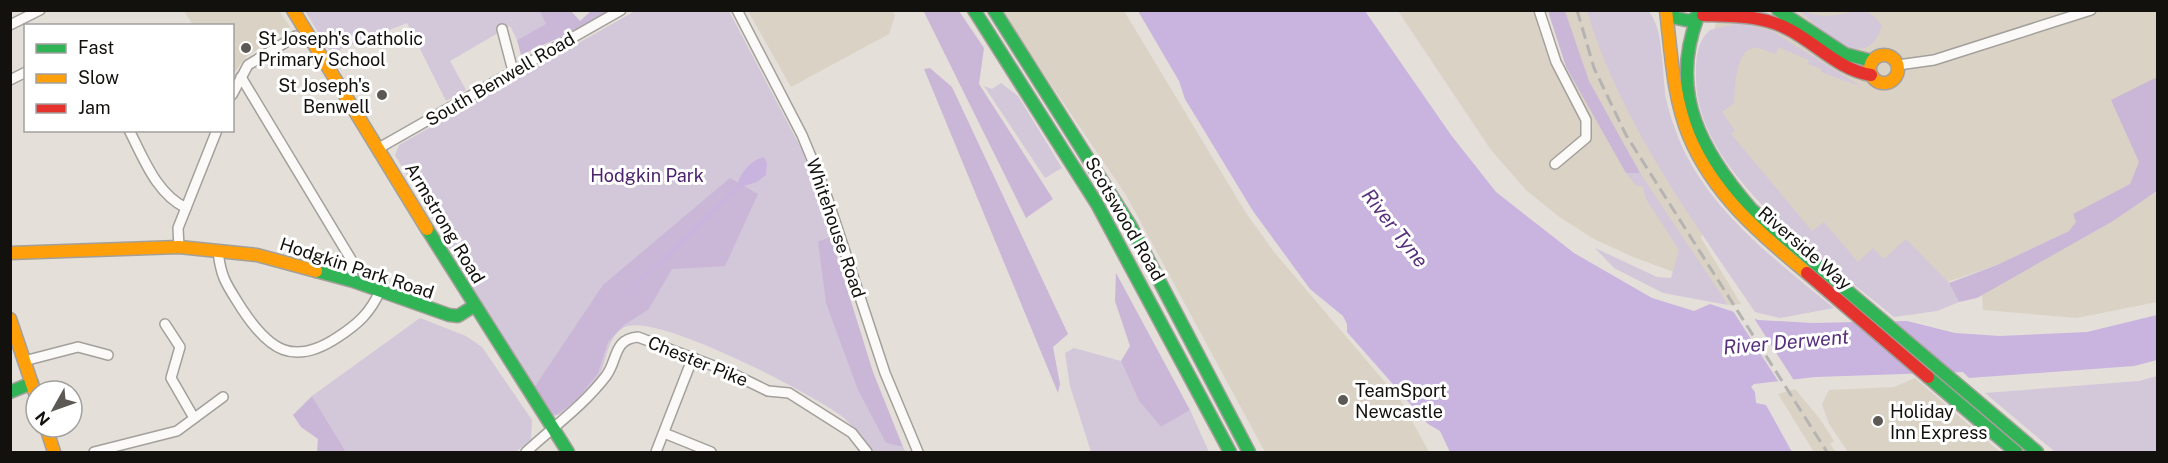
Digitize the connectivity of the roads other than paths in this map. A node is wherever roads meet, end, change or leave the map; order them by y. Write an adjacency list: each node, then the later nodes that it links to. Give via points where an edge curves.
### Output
1 (40, 10): 12 (street)
2 (292, 10): 25 (main road, Armstrong Road)
3 (621, 10): 17 (street, South Benwell Road)
4 (737, 10): 53 (street, Whitehouse Road, via 802,135 824,188 885,373)
5 (974, 10): 54 (main road, Scotswood Road, via 1097,204)
6 (994, 10): 55 (main road, Scotswood Road, via 1130,225)
7 (1539, 10): 26 (street, via 1556,62 1586,120 1586,138)
8 (1667, 10): 11 (main road, via 1683,20); 31 (main road, Riverside Way, via 1678,104 1704,169 1737,212)
9 (1778, 10): 15 (main road, via 1845,54)
10 (2091, 10): 16 (street, via 1975,49)
11 (1703, 15): 19 (main road, via 1764,19 1793,32 1833,61); 31 (main road, Riverside Way, via 1685,57 1688,88 1708,150 1751,209)
12 (10, 25)
13 (502, 29): 17 (street)
14 (296, 36): 20 (street, via 248,65)
15 (1872, 61): 16 (main road, via 1885,54); 19 (main road)
16 (1898, 65): 19 (main road, via 1895,78 1887,83)
17 (513, 70): 25 (street, South Benwell Road)
18 (24, 73): 21 (street)
19 (1871, 75)
20 (241, 78): 22 (street); 32 (street, via 352,261)
21 (10, 80)
22 (234, 92)
23 (130, 132): 27 (street, via 159,187 173,202)
24 (216, 132): 27 (street)
25 (379, 148): 34 (main road, Armstrong Road)
26 (1555, 164)
27 (186, 208): 28 (street, via 178,228)
28 (179, 247): 29 (main road, Hodgkin Park Road); 30 (main road, Hodgkin Park Road)
29 (218, 251): 32 (main road, Hodgkin Park Road, via 266,257); 33 (street, via 220,275 260,336 296,353 320,350 357,325 371,311)
30 (10, 253)
31 (1825, 280): 56 (main road, Riverside Way); 57 (main road, Riverside Way)
32 (353, 281): 33 (main road, Hodgkin Park Road)
33 (380, 291): 34 (main road, Hodgkin Park Road, via 450,315 458,316)
34 (474, 306): 45 (main road, Armstrong Road)
35 (10, 319): 39 (main road)
36 (165, 324): 44 (street, via 180,347 171,378)
37 (108, 355): 39 (street, via 78,347)
38 (693, 357): 45 (street, Chester Pike, via 638,337 629,338 616,349 608,373 582,405); 46 (street); 52 (street, Chester Pike, via 768,391 789,393 852,433)
39 (24, 361): 40 (main road)
40 (31, 379)
41 (24, 386): 42 (main road)
42 (10, 392)
43 (223, 398): 44 (street)
44 (194, 418): 47 (street, via 177,431)
45 (551, 429): 48 (street); 49 (main road, Armstrong Road)
46 (664, 433): 50 (street); 51 (street)
47 (94, 453)
48 (526, 453)
49 (568, 453)
50 (656, 453)
51 (711, 453)
52 (867, 453)
53 (918, 453)
54 (1230, 453)
55 (1249, 453)
56 (2016, 453)
57 (2037, 453)

